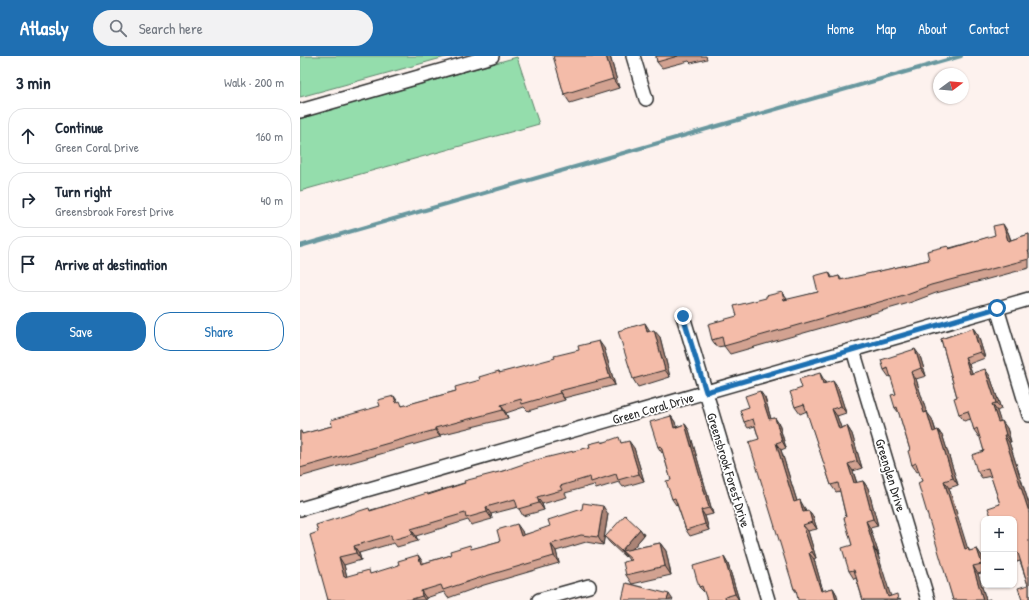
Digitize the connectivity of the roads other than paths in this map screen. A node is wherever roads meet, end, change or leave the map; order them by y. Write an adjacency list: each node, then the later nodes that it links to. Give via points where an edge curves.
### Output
1 (492, 56): 4 (street)
2 (633, 56): 3 (street)
3 (646, 99)
4 (300, 110)
5 (1029, 299): 6 (street, Green Coral Drive)
6 (997, 308): 8 (street, Green Coral Drive); 10 (street)
7 (683, 316): 9 (street, Greensbrook Forest Drive)
8 (853, 350): 9 (street, Green Coral Drive); 15 (street, Greenglen Drive)
9 (706, 392): 11 (street, Green Coral Drive); 14 (street, Greensbrook Forest Drive)
10 (1029, 415)
11 (300, 509)
12 (589, 586): 13 (street)
13 (539, 600)
14 (768, 600)
15 (928, 600)

